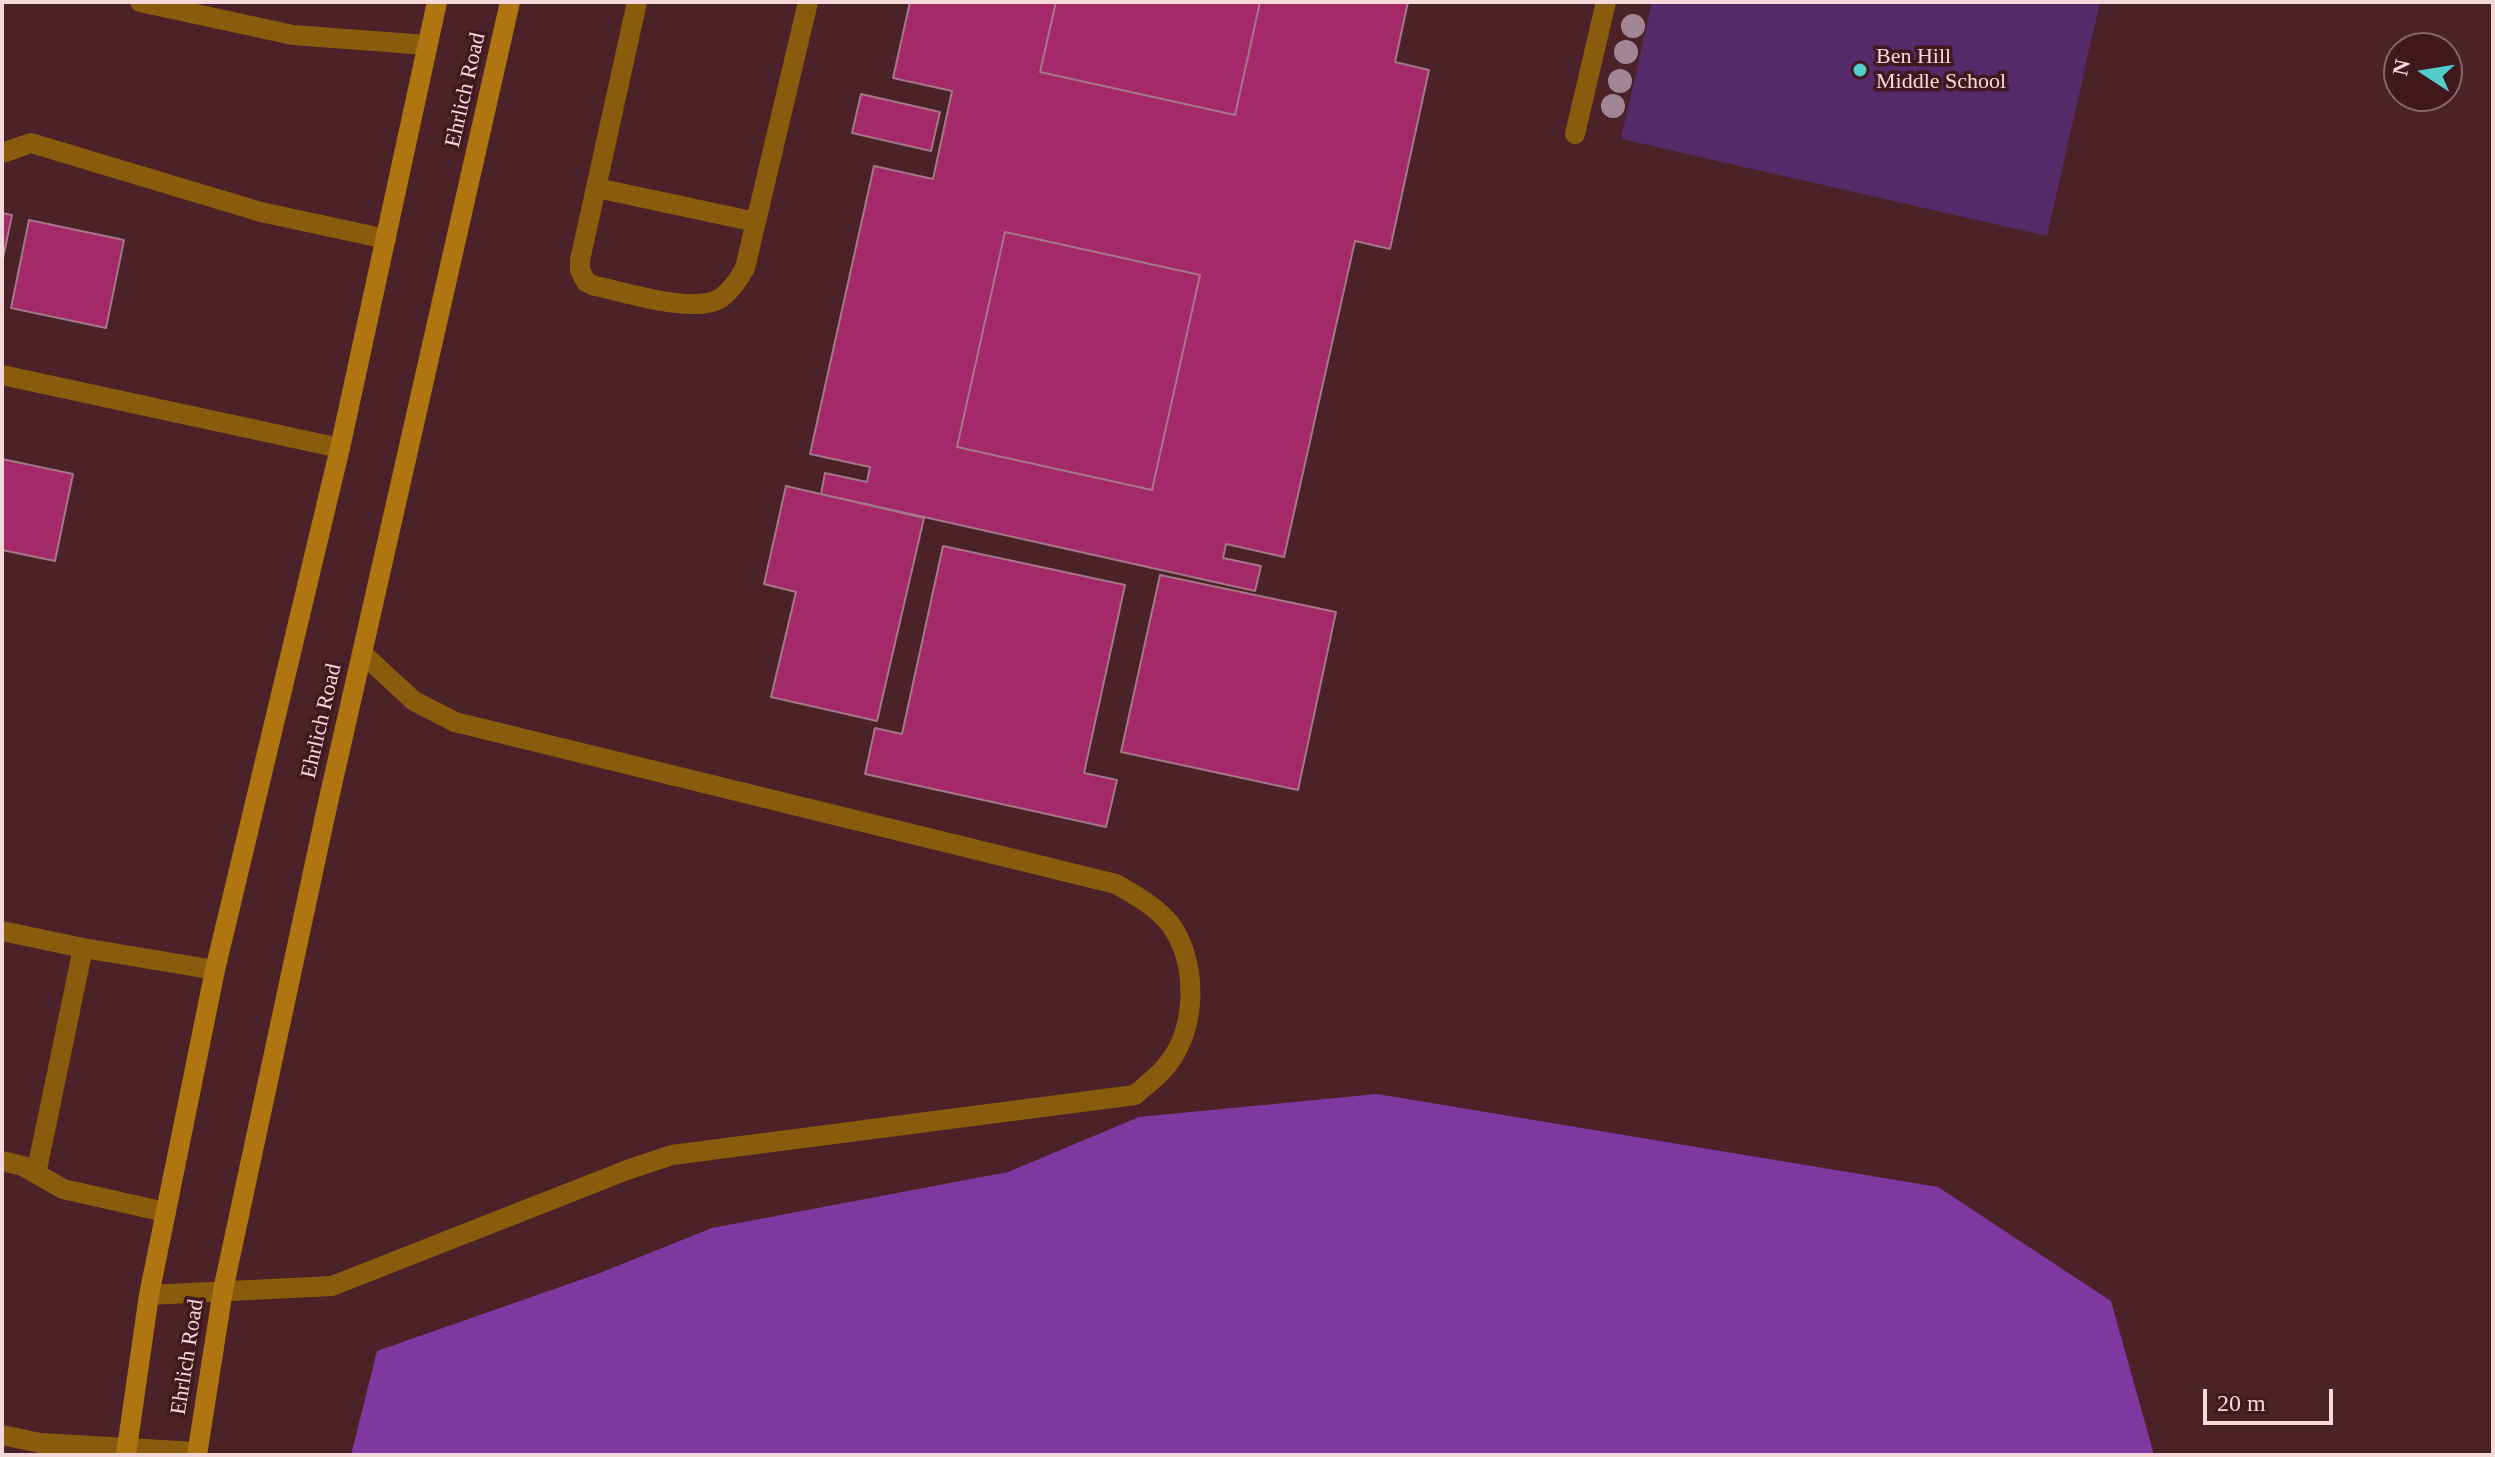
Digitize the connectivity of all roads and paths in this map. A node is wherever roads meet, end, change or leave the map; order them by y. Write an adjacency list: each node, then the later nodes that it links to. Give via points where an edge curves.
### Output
1 (140, 2): 7 (lane, via 293,35)
2 (437, 2): 7 (main road, Ehrlich Road)
3 (510, 2): 15 (main road, Ehrlich Road)
4 (637, 2): 10 (lane)
5 (808, 2): 11 (lane)
6 (1606, 2): 8 (lane)
7 (427, 45): 12 (main road, Ehrlich Road)
8 (1575, 134)
9 (2, 153): 12 (lane, via 31,143 261,212)
10 (597, 188): 11 (lane); 11 (lane, via 580,270 586,282 640,296 689,304 721,298 745,268)
11 (756, 222)
12 (386, 239): 14 (main road, Ehrlich Road)
13 (2, 375): 14 (lane)
14 (340, 448): 18 (main road, Ehrlich Road)
15 (362, 653): 22 (main road, Ehrlich Road); 22 (lane, via 414,701 455,722 1116,884 1171,925 1185,956 1192,993 1188,1025 1168,1064 1135,1095 672,1155 332,1286)
16 (2, 931): 17 (lane)
17 (83, 948): 18 (lane); 20 (lane)
18 (215, 970): 21 (main road, Ehrlich Road)
19 (2, 1161): 20 (lane)
20 (36, 1174): 21 (lane, via 63,1189)
21 (165, 1212): 23 (main road, Ehrlich Road)
22 (223, 1290): 23 (lane); 26 (main road, Ehrlich Road)
23 (149, 1295): 25 (main road, Ehrlich Road)
24 (2, 1435): 25 (lane)
25 (126, 1452): 26 (lane)
26 (197, 1454)

